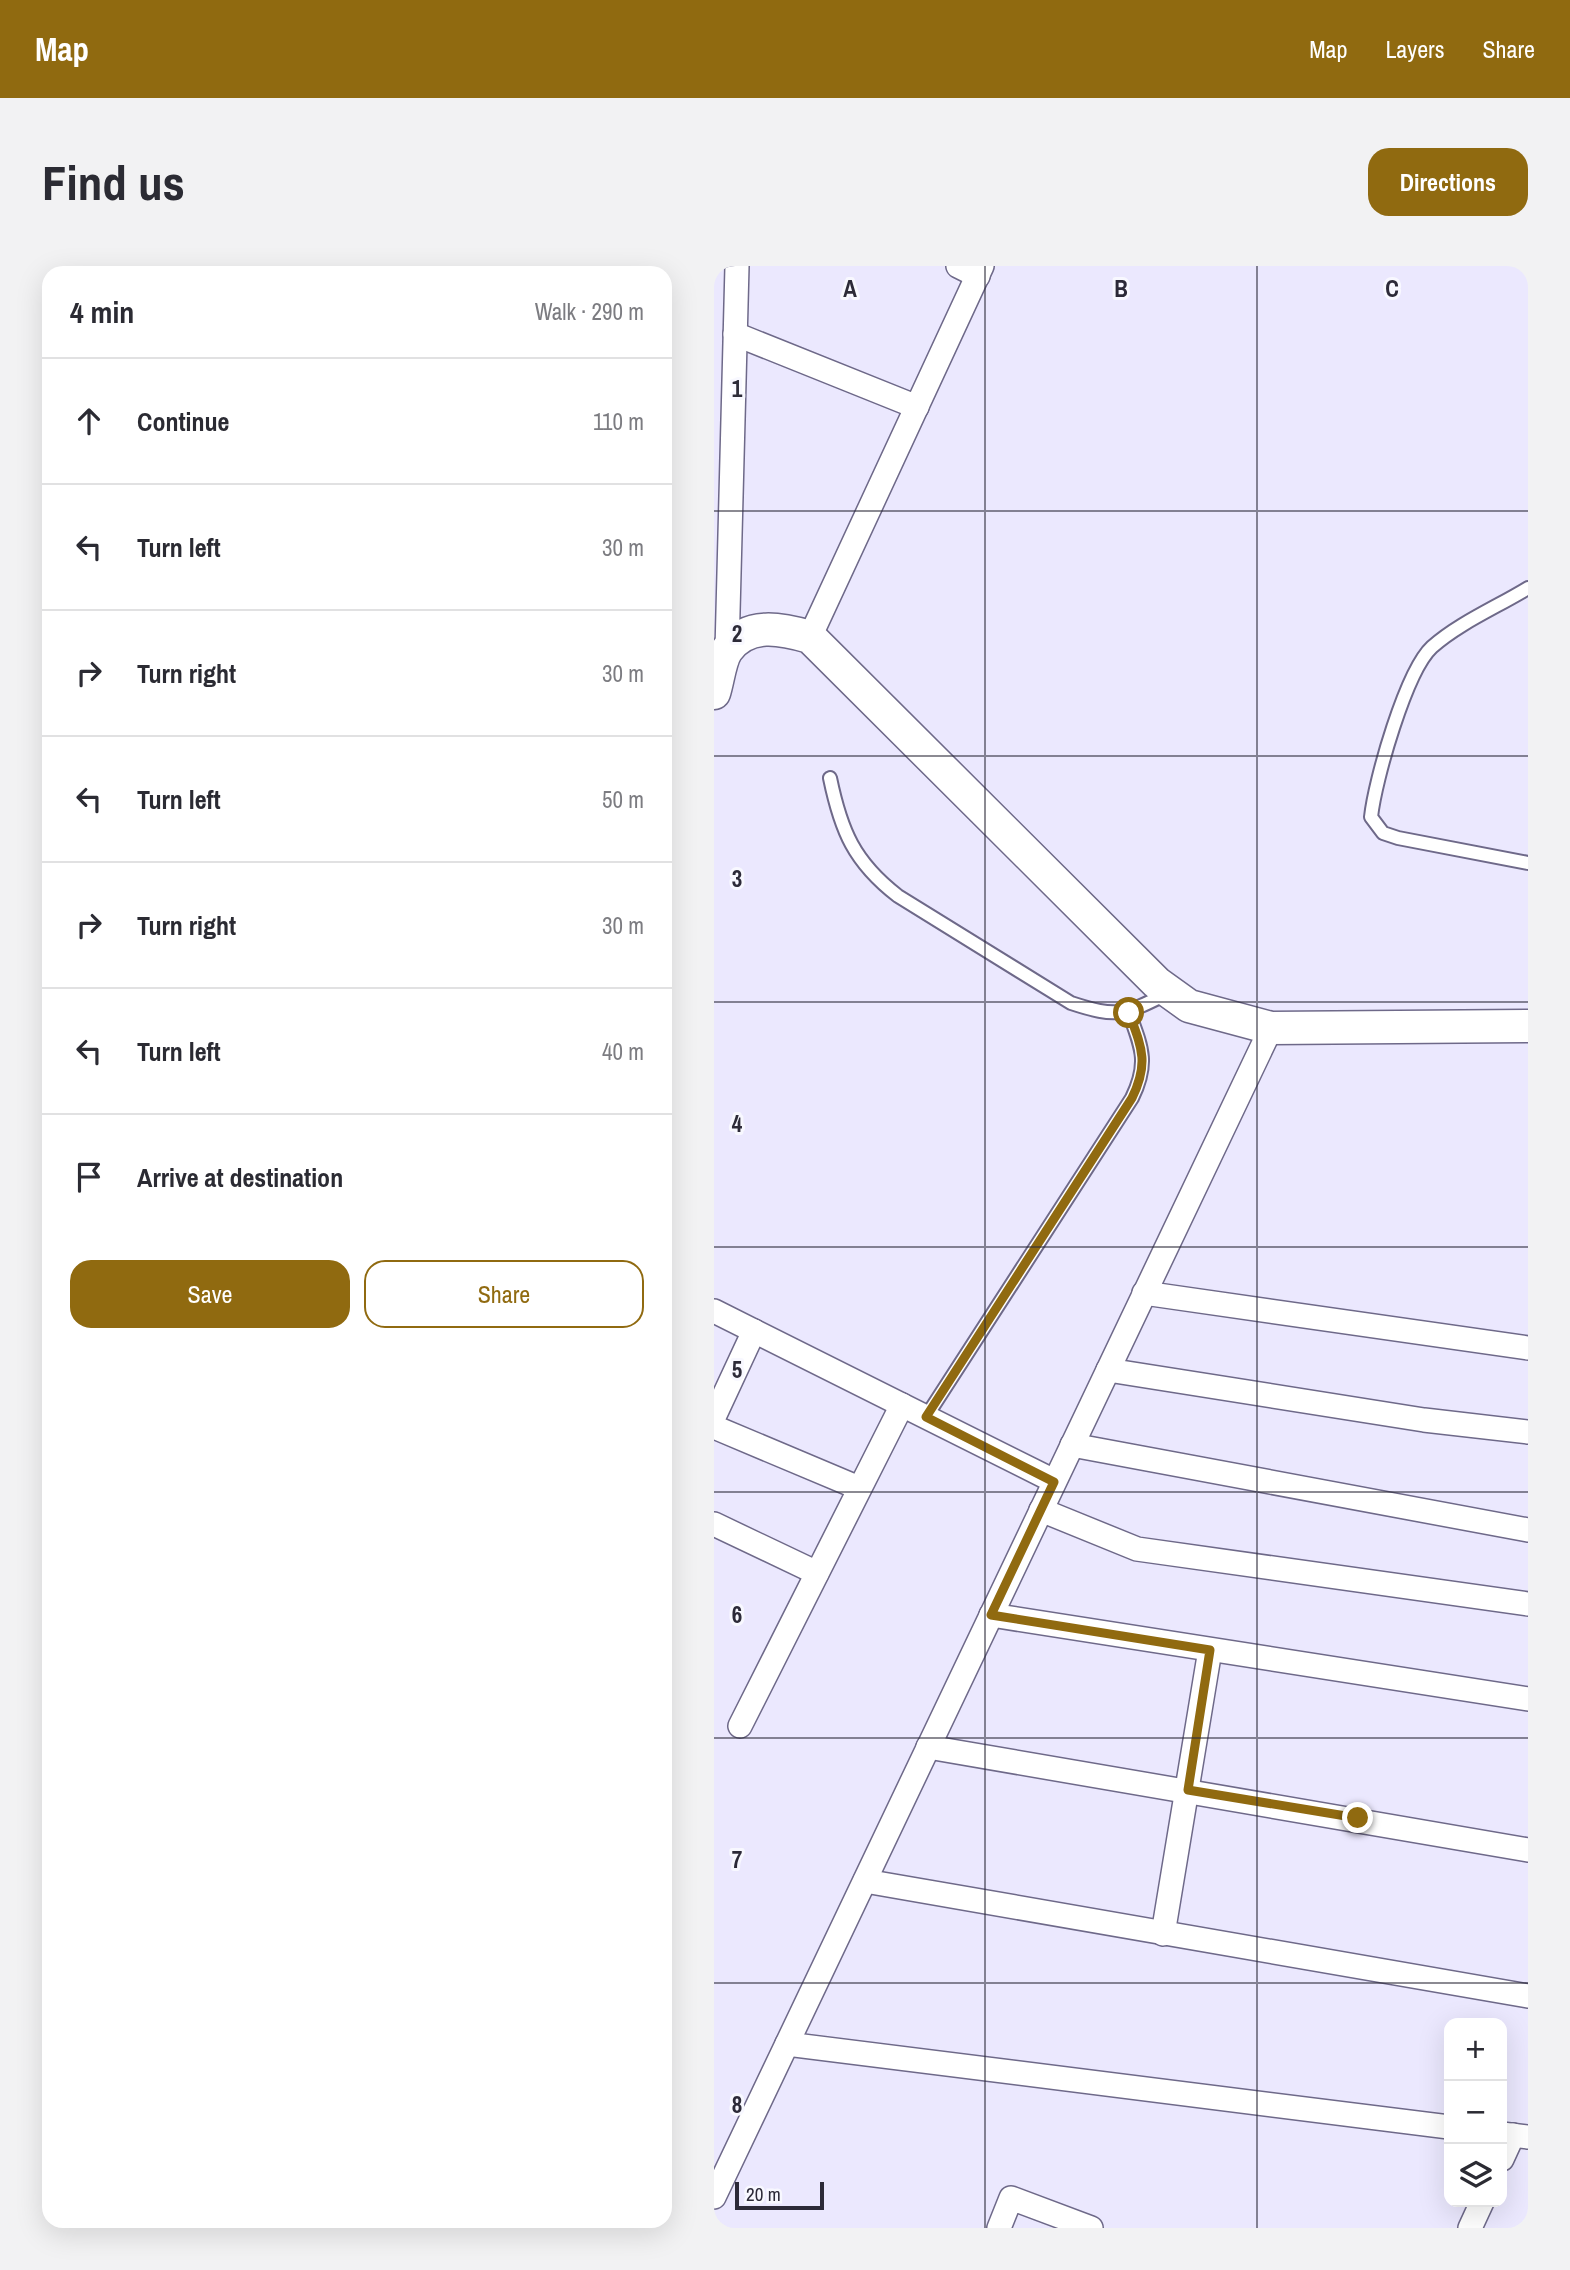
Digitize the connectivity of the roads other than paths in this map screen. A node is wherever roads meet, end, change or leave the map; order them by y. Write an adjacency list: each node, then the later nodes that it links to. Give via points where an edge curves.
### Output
1 (737, 266): 3 (street)
2 (973, 269): 4 (street)
3 (735, 334): 4 (street); 7 (street)
4 (917, 407): 6 (street)
5 (1528, 588): 10 (lane, via 1444,638 1421,661 1398,717 1371,817 1383,833 1398,838)
6 (810, 637): 7 (street, via 761,628); 11 (street)
7 (727, 650): 8 (street)
8 (714, 693)
9 (831, 778): 12 (lane, via 838,816 850,845 878,880 1071,1003 1095,1011)
10 (1528, 863)
11 (1170, 992): 12 (lane); 14 (street, via 1189,1006)
12 (1129, 1013): 22 (lane, via 1144,1059 1132,1098)
13 (1528, 1026): 14 (street)
14 (1271, 1028): 15 (street)
15 (1144, 1293): 18 (street); 19 (street)
16 (714, 1311): 17 (street)
17 (754, 1331): 20 (street); 21 (street)
18 (1528, 1348)
19 (1108, 1370): 24 (street); 25 (street)
20 (902, 1405): 22 (street); 27 (street)
21 (714, 1417)
22 (926, 1417): 26 (street)
23 (714, 1427): 27 (street)
24 (1528, 1432)
25 (1072, 1445): 26 (street); 30 (street)
26 (1054, 1482): 28 (street)
27 (859, 1488): 31 (street)
28 (1041, 1510): 32 (street, via 1137,1549); 33 (street)
29 (714, 1524): 31 (street)
30 (1528, 1530)
31 (817, 1573): 36 (street)
32 (1528, 1604)
33 (991, 1615): 34 (street); 37 (street)
34 (1210, 1650): 35 (street); 38 (street)
35 (1528, 1699)
36 (740, 1726)
37 (928, 1747): 38 (street); 40 (street)
38 (1188, 1790): 39 (street); 41 (street)
39 (1528, 1850)
40 (865, 1881): 41 (street); 43 (street)
41 (1163, 1934): 42 (street)
42 (1528, 1996)
43 (787, 2044): 44 (street); 45 (street)
44 (1444, 2126)
45 (714, 2197)
46 (1480, 2207): 49 (street)
47 (999, 2228): 48 (street, via 1011,2198)
48 (1091, 2228)
49 (1470, 2228)

